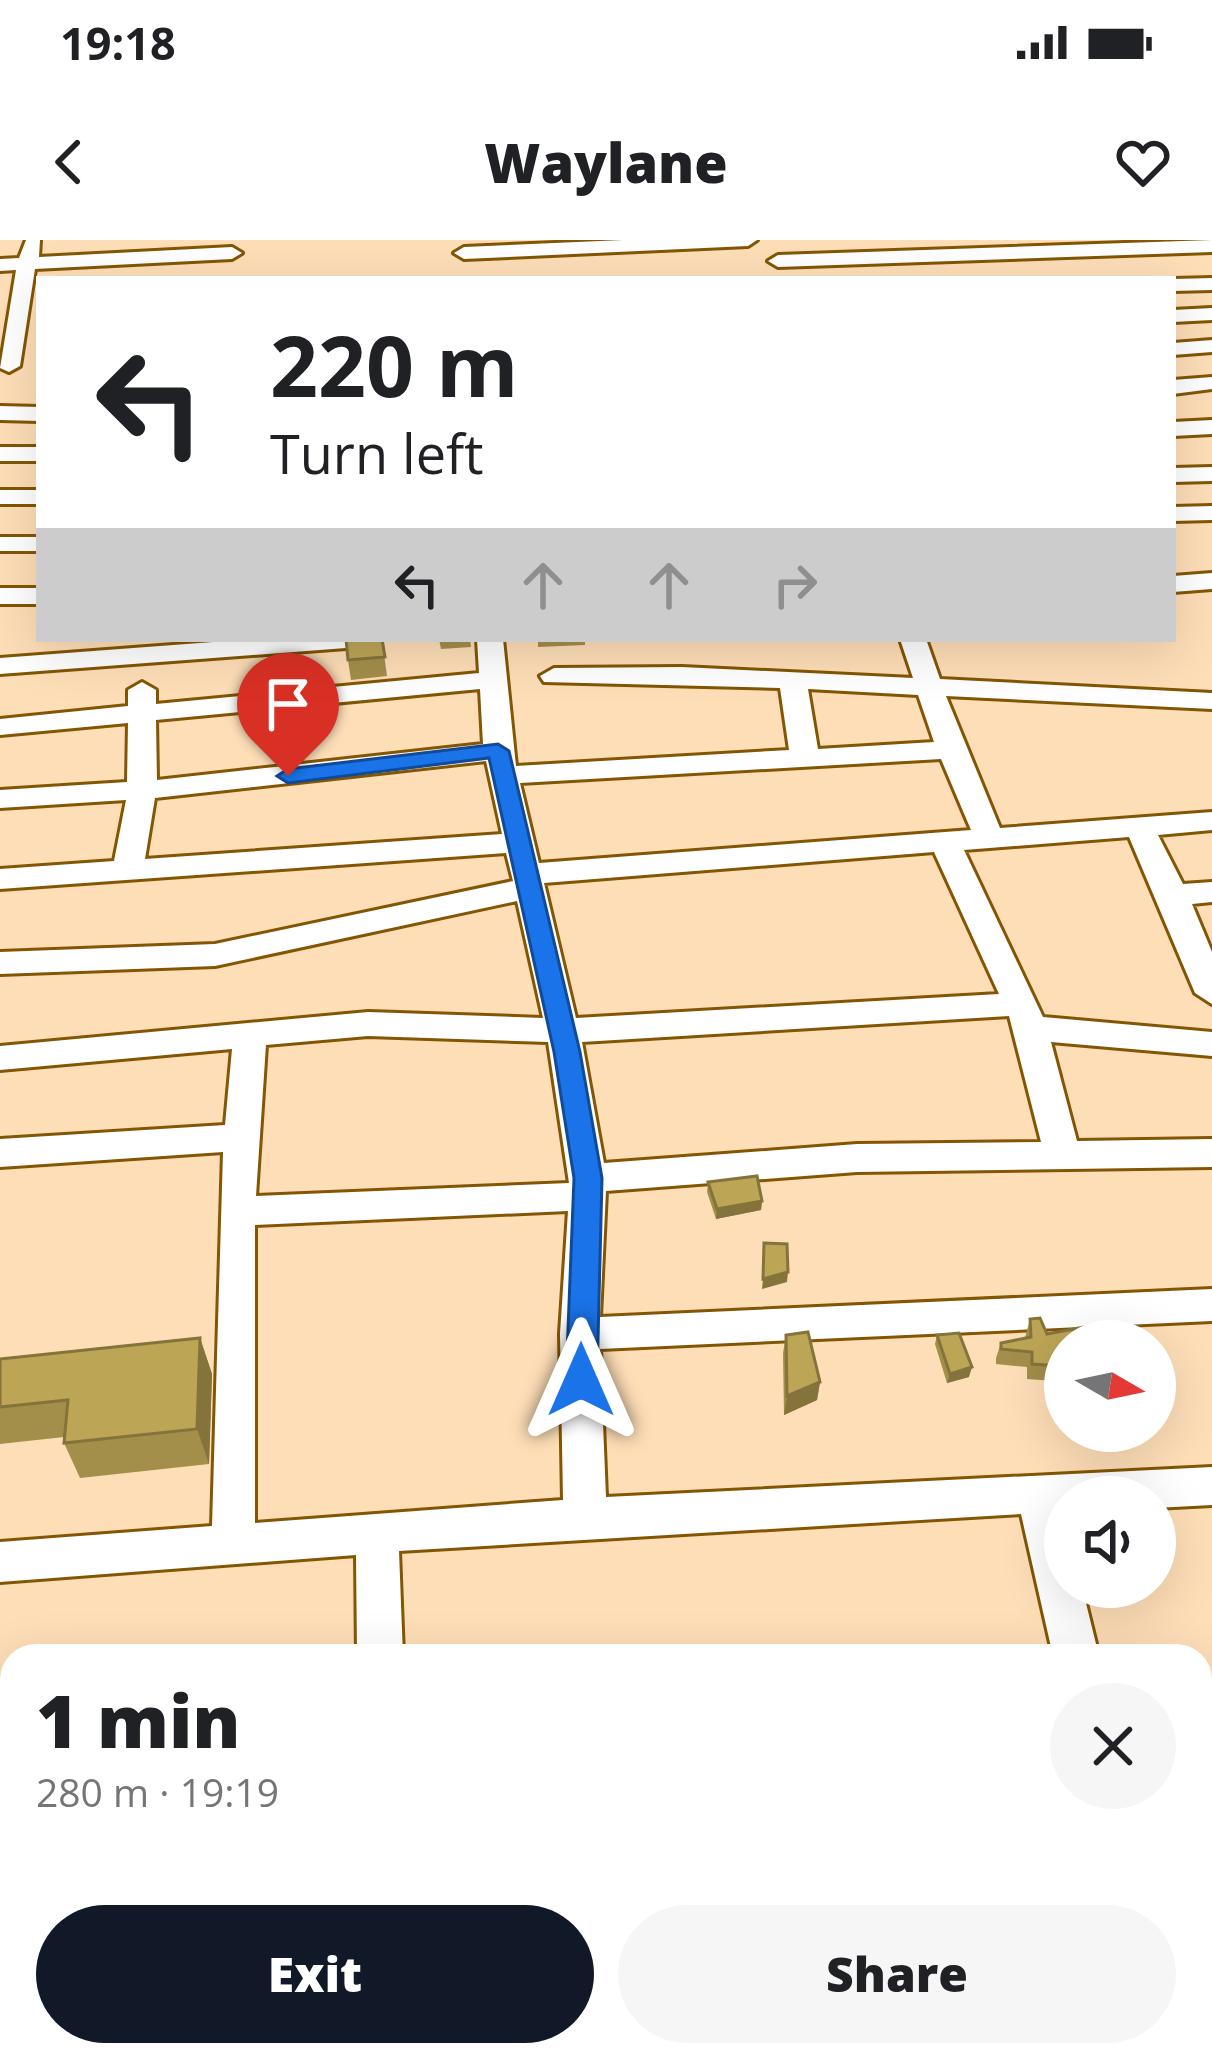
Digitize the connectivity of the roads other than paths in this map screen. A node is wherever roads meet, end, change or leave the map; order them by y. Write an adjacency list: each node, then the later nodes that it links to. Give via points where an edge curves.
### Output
1 (34, 240): 9 (street)
2 (748, 240): 4 (street)
3 (768, 240): 11 (street)
4 (540, 245): 5 (street)
5 (464, 246): 12 (street)
6 (1212, 246): 8 (street)
7 (232, 247): 9 (street)
8 (932, 249): 11 (street); 13 (street)
9 (28, 263): 10 (street); 16 (street)
10 (0, 265)
11 (783, 270)
12 (469, 276)
13 (951, 276)
14 (1212, 284): 15 (street)
15 (1176, 285)
16 (19, 300): 19 (street)
17 (1212, 314): 18 (street)
18 (1176, 316)
19 (7, 324): 22 (street)
20 (1212, 346): 21 (street)
21 (1176, 350)
22 (5, 366): 23 (street)
23 (36, 366)
24 (1212, 383): 25 (street)
25 (1176, 387)
26 (0, 413): 27 (street)
27 (36, 414)
28 (1212, 427): 29 (street)
29 (1176, 429)
30 (0, 454): 31 (street)
31 (36, 454)
32 (1212, 474): 33 (street)
33 (1176, 475)
34 (0, 497): 35 (street)
35 (36, 497)
36 (1212, 513): 37 (street)
37 (1176, 514)
38 (0, 544): 39 (street)
39 (36, 544)
40 (1212, 581): 41 (street)
41 (1176, 584)
42 (0, 596): 43 (street)
43 (36, 596)
44 (293, 642): 47 (street)
45 (490, 642): 50 (street)
46 (914, 642): 52 (street)
47 (143, 648): 48 (street); 54 (street)
48 (0, 666)
49 (554, 676): 51 (street)
50 (494, 680): 54 (street); 58 (street)
51 (793, 682): 52 (street); 57 (street)
52 (931, 691): 53 (street); 56 (street)
53 (1212, 701)
54 (142, 710): 55 (street); 59 (street)
55 (0, 727)
56 (951, 750): 57 (street); 63 (street)
57 (805, 760): 58 (street)
58 (501, 763): 59 (street); 65 (street)
59 (142, 791): 60 (street); 66 (street)
60 (0, 799)
61 (1212, 821): 62 (street)
62 (1138, 824): 63 (street); 69 (street)
63 (989, 836): 64 (street)
64 (944, 840): 65 (street); 72 (street)
65 (526, 868): 66 (street); 70 (street, via 428,914 215,955); 73 (street)
66 (128, 872): 67 (street)
67 (0, 879)
68 (1212, 892): 69 (street)
69 (1173, 895): 71 (street)
70 (0, 963)
71 (1212, 993)
72 (1026, 1016): 73 (street); 75 (street); 79 (street)
73 (560, 1030): 74 (street, via 434,1022); 81 (street)
74 (250, 1036): 76 (street); 77 (street)
75 (1212, 1044)
76 (0, 1058)
77 (240, 1137): 80 (street); 82 (street)
78 (1212, 1153): 79 (street)
79 (1062, 1154): 81 (street, via 857,1158)
80 (1, 1157)
81 (587, 1187): 82 (street); 84 (street)
82 (236, 1210): 89 (street)
83 (1212, 1305): 84 (street)
84 (580, 1334): 87 (street)
85 (1212, 1486): 86 (street)
86 (1038, 1496): 87 (street); 92 (street)
87 (585, 1518): 88 (street)
88 (377, 1534): 89 (street); 91 (street)
89 (233, 1545): 90 (street)
90 (0, 1562)
91 (380, 1644)
92 (1073, 1644)

